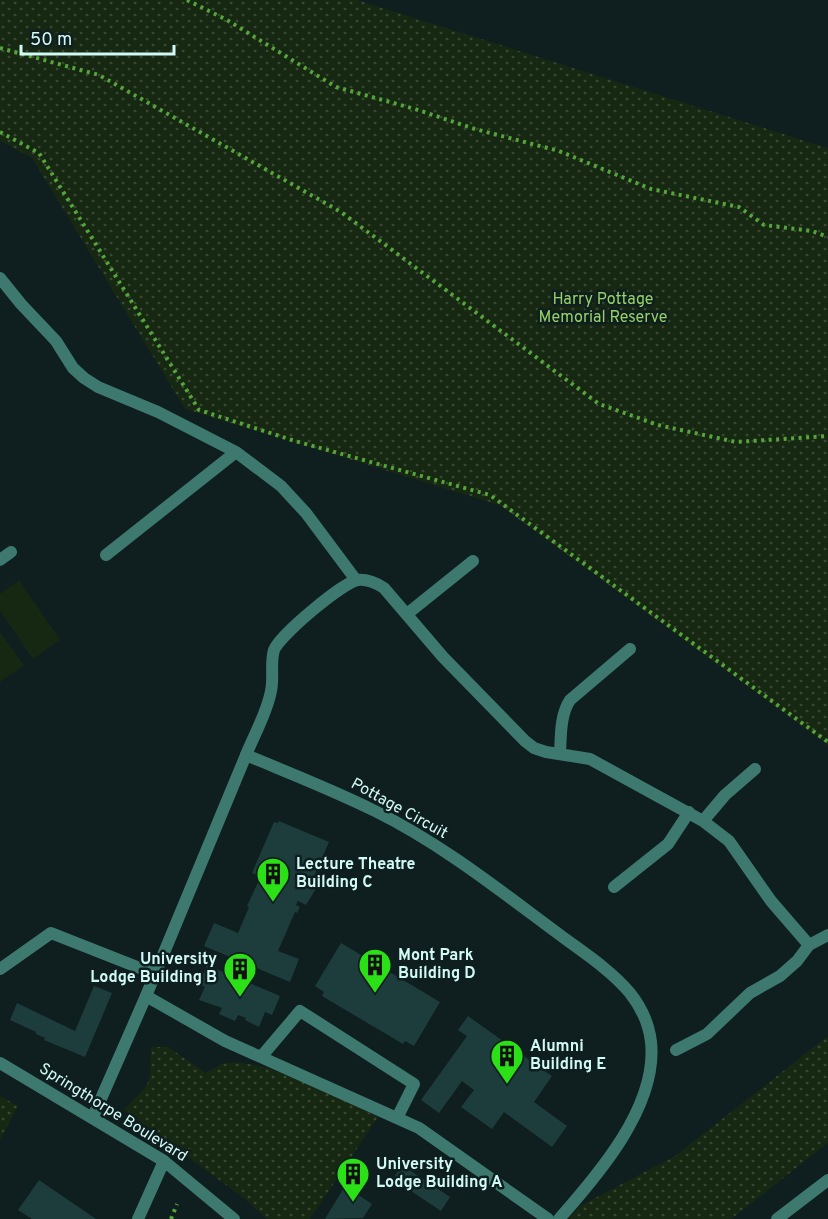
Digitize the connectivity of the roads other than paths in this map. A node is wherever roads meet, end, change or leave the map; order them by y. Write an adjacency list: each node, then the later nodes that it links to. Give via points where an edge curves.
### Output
1 (0, 278): 2 (street, via 84,378)
2 (236, 452): 4 (street); 7 (street, via 281,486)
3 (11, 552): 5 (street)
4 (106, 555)
5 (0, 560)
6 (473, 561): 8 (street)
7 (356, 580): 8 (street, via 375,582 384,588); 11 (street, via 294,625 275,649 271,694)
8 (406, 614): 10 (street, via 513,731 534,748)
9 (630, 650): 10 (street, via 565,707)
10 (560, 754): 13 (street, via 590,759)
11 (246, 755): 19 (street); 32 (street, Pottage Circuit, via 376,811 431,843 614,977 638,1005 651,1042 651,1063 642,1095 617,1146)
12 (755, 769): 14 (street)
13 (689, 812): 14 (street); 15 (street, via 668,844)
14 (703, 821): 17 (street, via 729,841 771,901)
15 (614, 887)
16 (828, 935): 17 (street)
17 (809, 945): 21 (street, via 788,970 750,993 707,1034)
18 (0, 969): 19 (street, via 51,933)
19 (154, 975): 20 (street)
20 (146, 996): 22 (street); 24 (street)
21 (676, 1050)
22 (261, 1057): 25 (street); 25 (street, via 300,1011 414,1084)
23 (0, 1063): 24 (street, Springthorpe Boulevard)
24 (93, 1117): 26 (street, Springthorpe Boulevard)
25 (397, 1118): 31 (street, via 419,1128)
26 (164, 1161): 29 (street); 30 (street, Springthorpe Boulevard)
27 (828, 1180): 28 (street)
28 (783, 1217)
29 (138, 1219)
30 (234, 1219)
31 (548, 1219)
32 (559, 1219)

